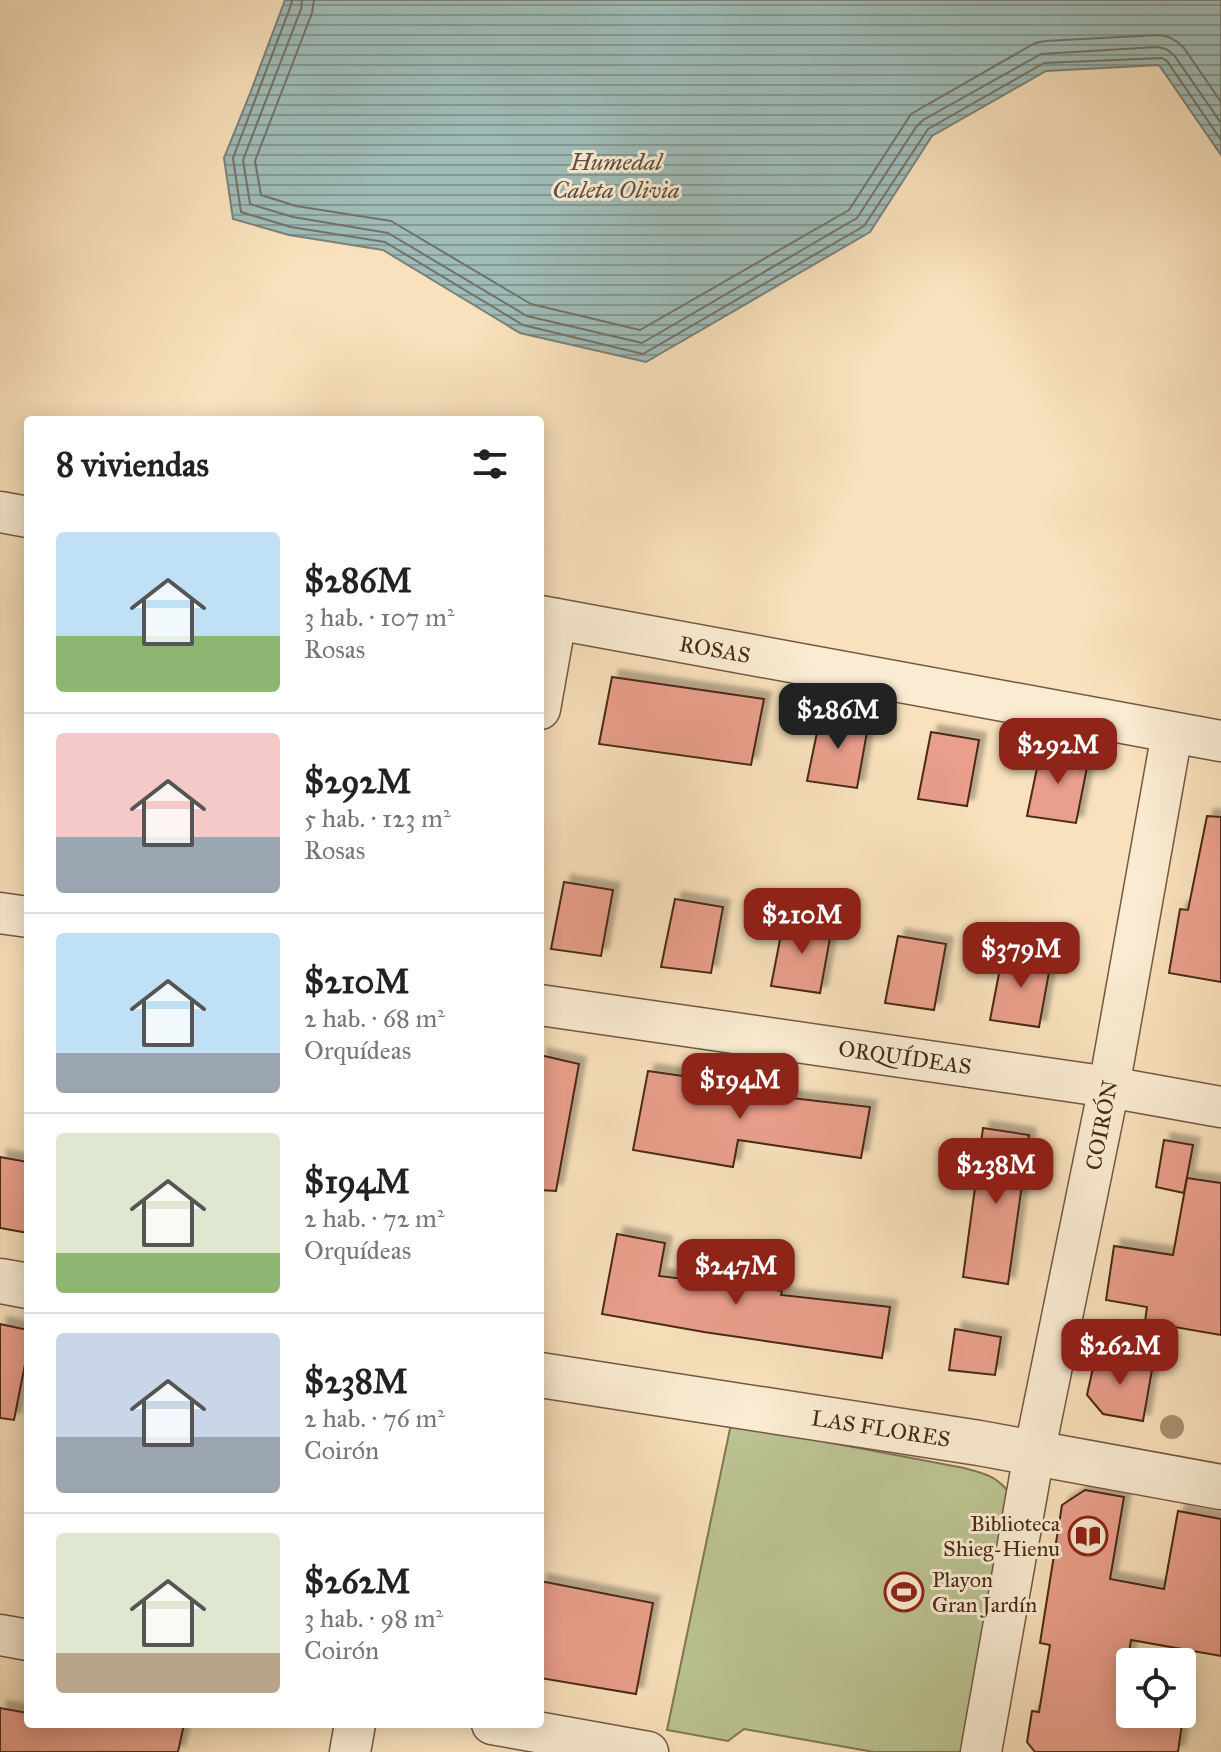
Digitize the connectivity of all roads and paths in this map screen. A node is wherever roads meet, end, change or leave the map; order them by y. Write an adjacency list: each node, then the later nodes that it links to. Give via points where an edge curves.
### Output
1 (0, 512): 2 (street)
2 (24, 516)
3 (548, 618): 4 (street); 5 (street, ROSAS)
4 (544, 664)
5 (1172, 733): 6 (street, ROSAS); 10 (street, COIRÓN)
6 (1221, 741)
7 (0, 913): 8 (street)
8 (24, 916)
9 (544, 1006): 10 (street, ORQUÍDEAS)
10 (1109, 1087): 11 (street, ORQUÍDEAS); 15 (street, COIRÓN)
11 (1221, 1107)
12 (0, 1281): 13 (street)
13 (24, 1285)
14 (544, 1376): 15 (street, LAS FLORES)
15 (1034, 1454): 16 (street, LAS FLORES); 23 (street, COIRÓN)
16 (1221, 1487)
17 (0, 1635): 18 (street)
18 (24, 1639)
19 (354, 1728): 21 (street)
20 (514, 1728): 22 (street)
21 (350, 1752)
22 (648, 1752)
23 (981, 1752)

